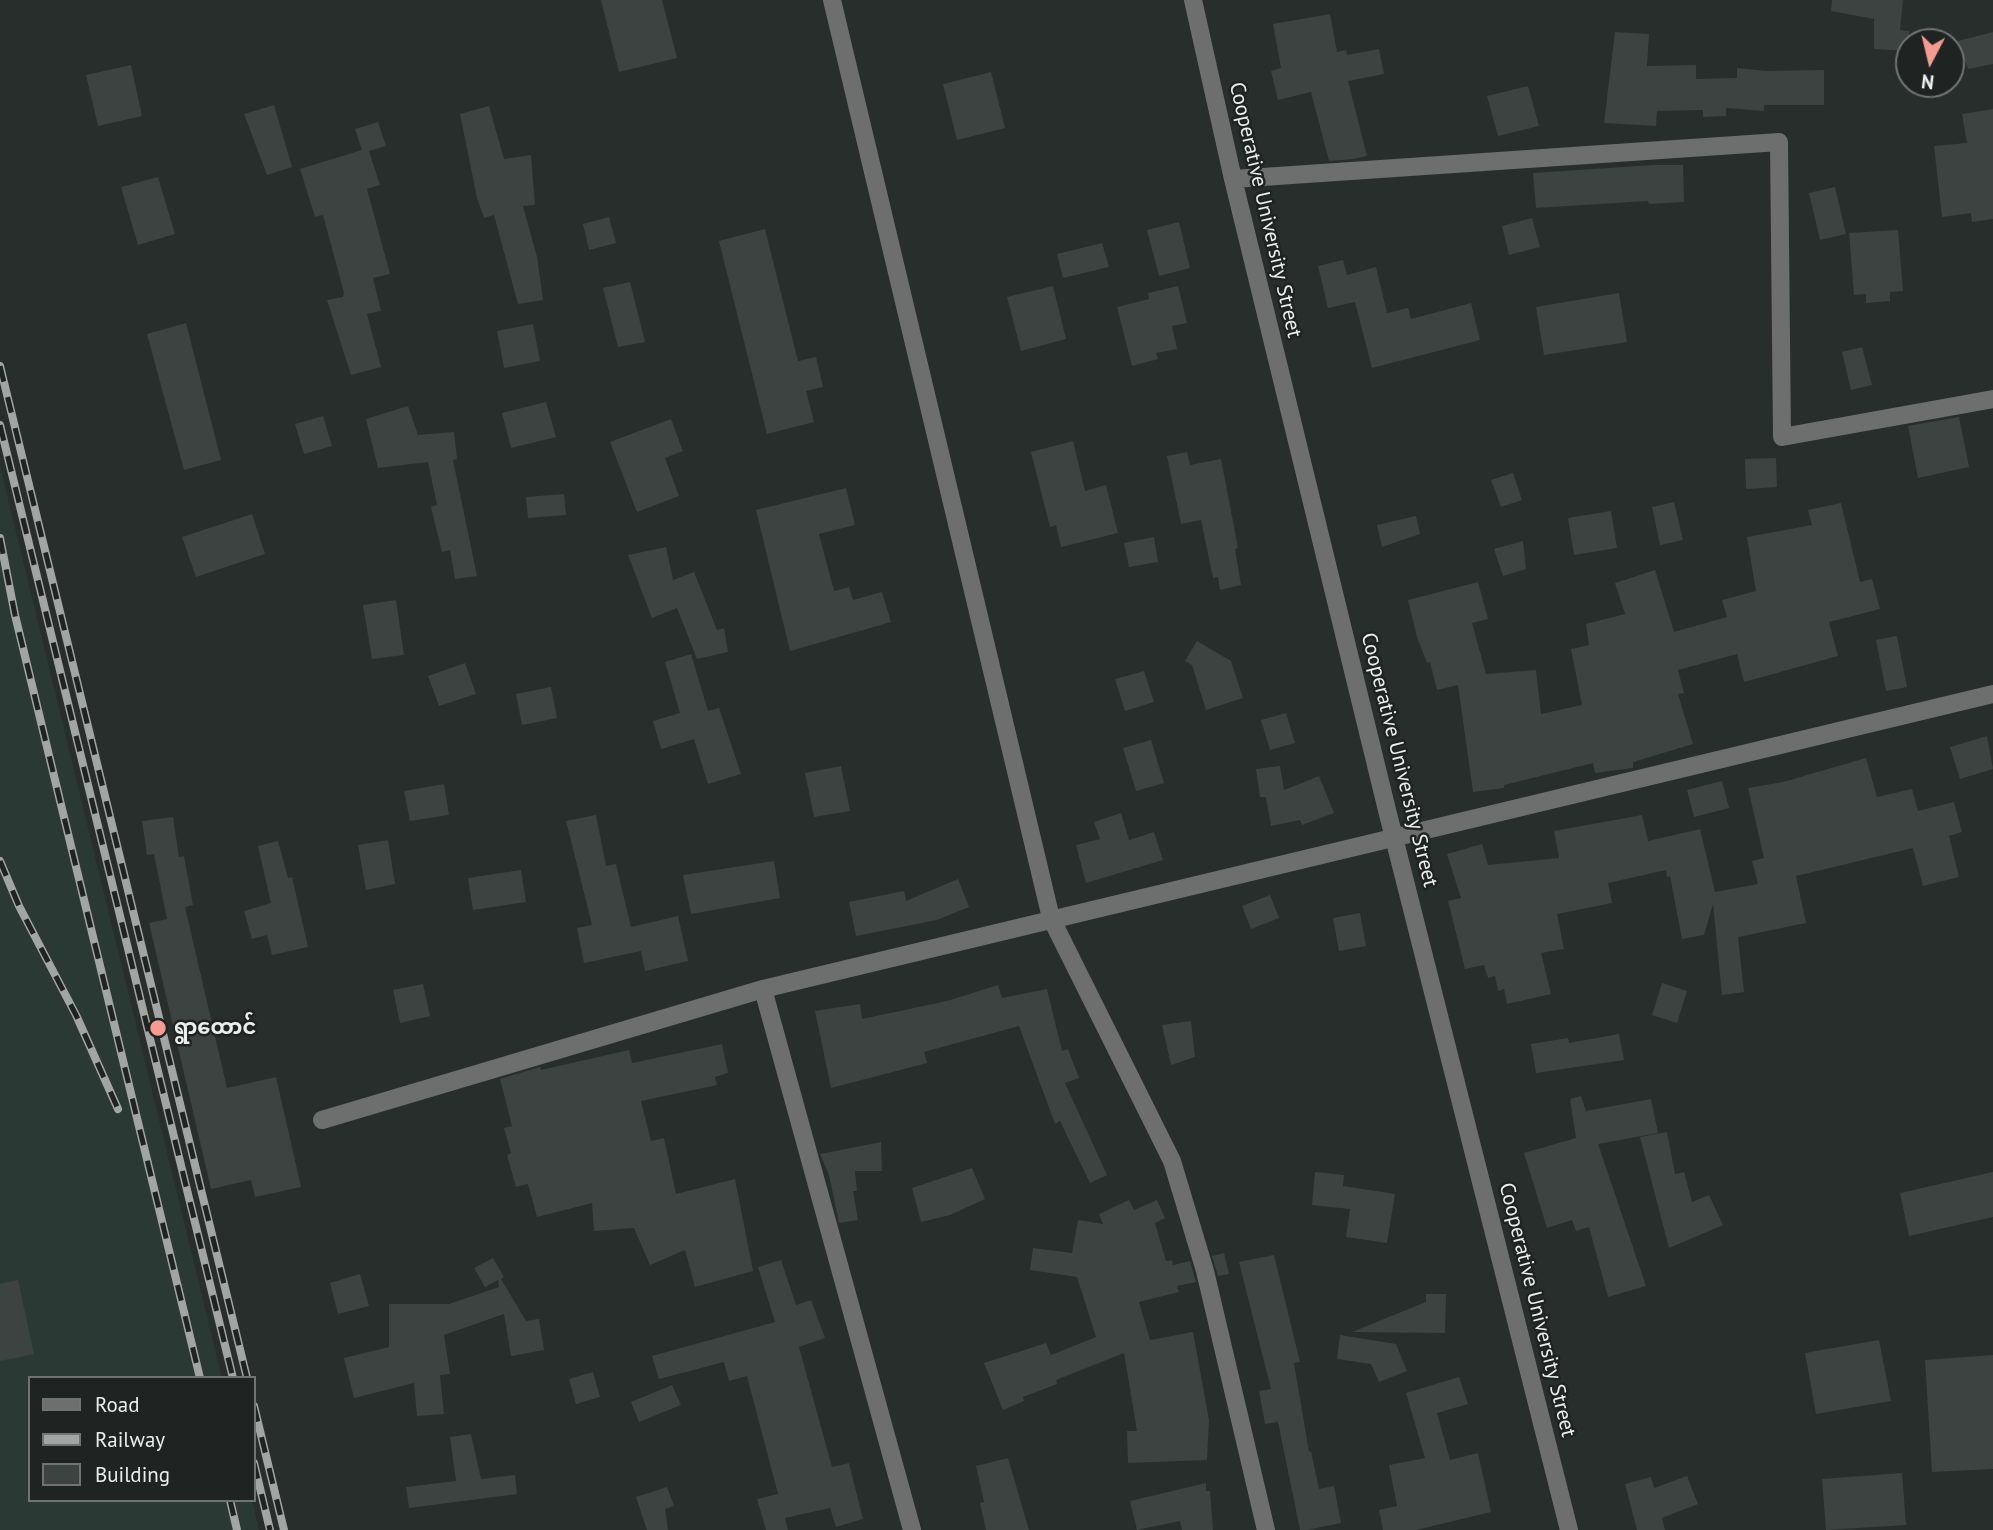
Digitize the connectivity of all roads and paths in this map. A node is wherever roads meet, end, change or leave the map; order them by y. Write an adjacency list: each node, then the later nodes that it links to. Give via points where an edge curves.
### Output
1 (832, 0): 7 (street)
2 (1193, 0): 3 (street, Cooperative University Street)
3 (1233, 179): 4 (street, via 1779,142 1782,437); 6 (street, Cooperative University Street)
4 (1993, 399)
5 (1993, 694): 6 (street)
6 (1394, 836): 7 (street); 12 (street, Cooperative University Street)
7 (1051, 918): 8 (street); 11 (street, via 1172,1161 1205,1270)
8 (763, 989): 9 (street); 10 (street)
9 (323, 1120)
10 (912, 1530)
11 (1266, 1530)
12 (1569, 1530)

